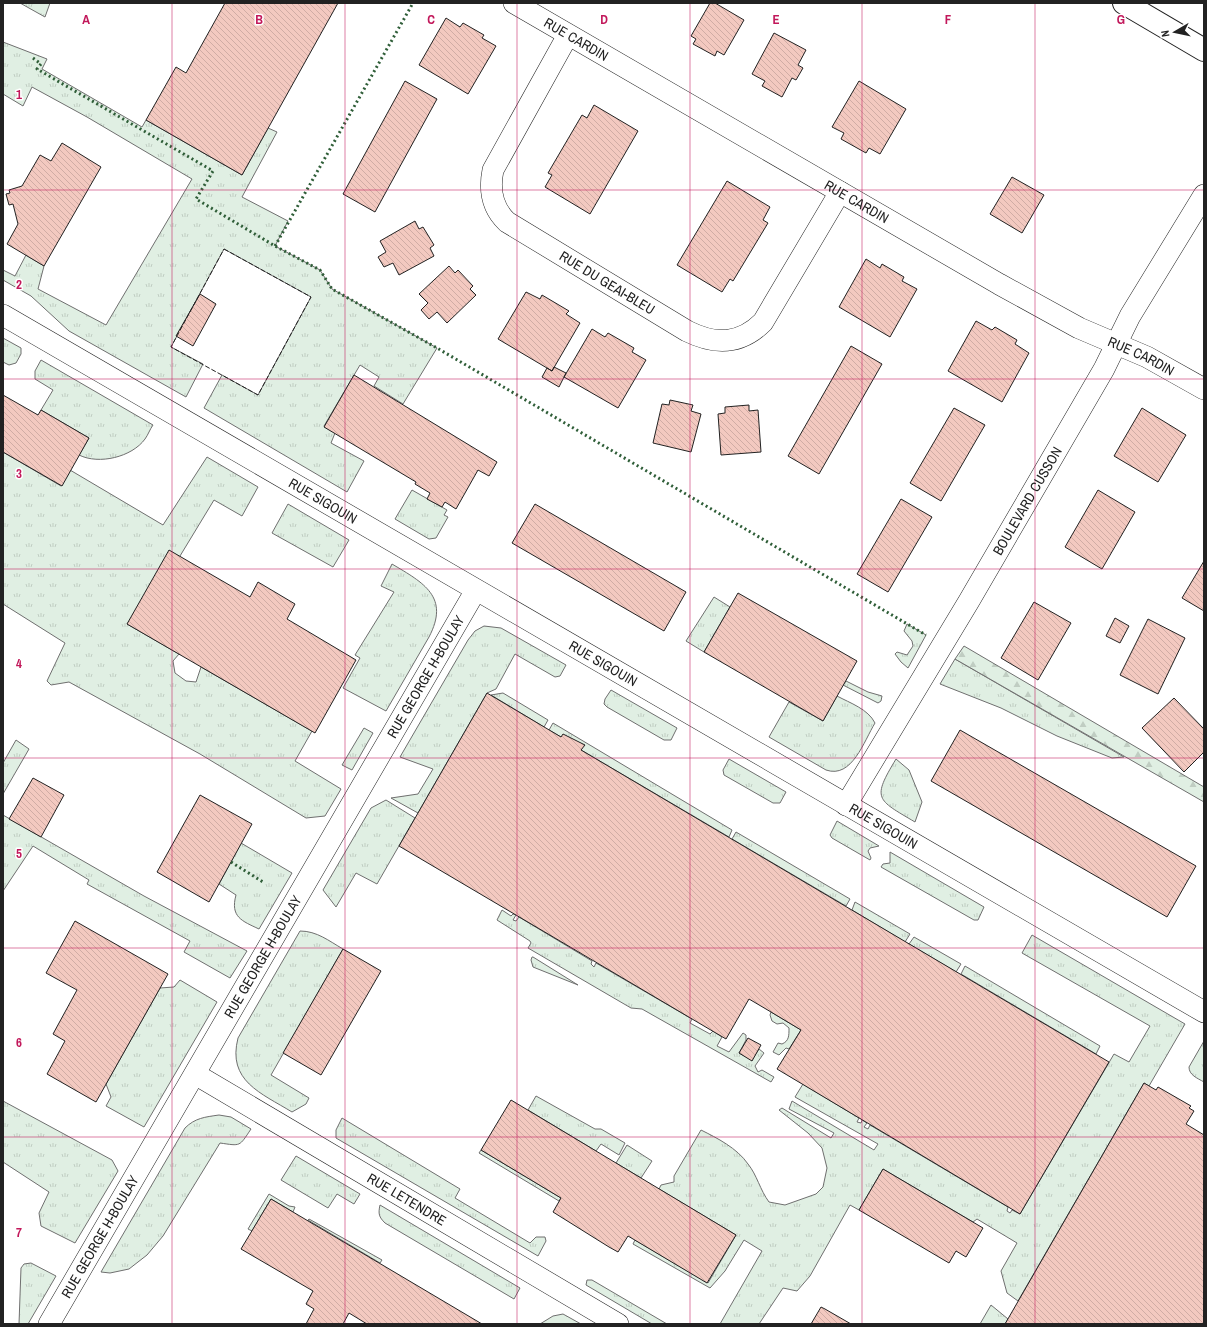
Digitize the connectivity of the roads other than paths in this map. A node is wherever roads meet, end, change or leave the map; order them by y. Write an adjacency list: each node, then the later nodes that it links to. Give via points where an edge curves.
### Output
1 (514, 3): 3 (street, RUE CARDIN)
2 (1124, 3): 4 (main road)
3 (568, 35): 5 (street, RUE CARDIN); 5 (street, RUE DU GEAI-BLEU, via 495,166 491,187 494,203 507,222 687,331 707,339 728,341 748,335 763,322)
4 (1204, 50)
5 (840, 192): 8 (street, RUE CARDIN, via 998,284 1079,328)
6 (1204, 195): 8 (street, BOULEVARD CUSSON, via 1130,316)
7 (3, 315): 10 (street, RUE SIGOUIN)
8 (1116, 344): 9 (street, RUE CARDIN, via 1147,357); 11 (street, BOULEVARD CUSSON, via 989,567)
9 (1204, 389)
10 (476, 590): 11 (street, RUE SIGOUIN); 13 (street, RUE GEORGE H-BOULAY)
11 (846, 805): 12 (street, RUE SIGOUIN)
12 (1204, 1012)
13 (195, 1074): 14 (street, RUE GEORGE H-BOULAY); 15 (street, RUE LETENDRE)
14 (49, 1324)
15 (618, 1324)

